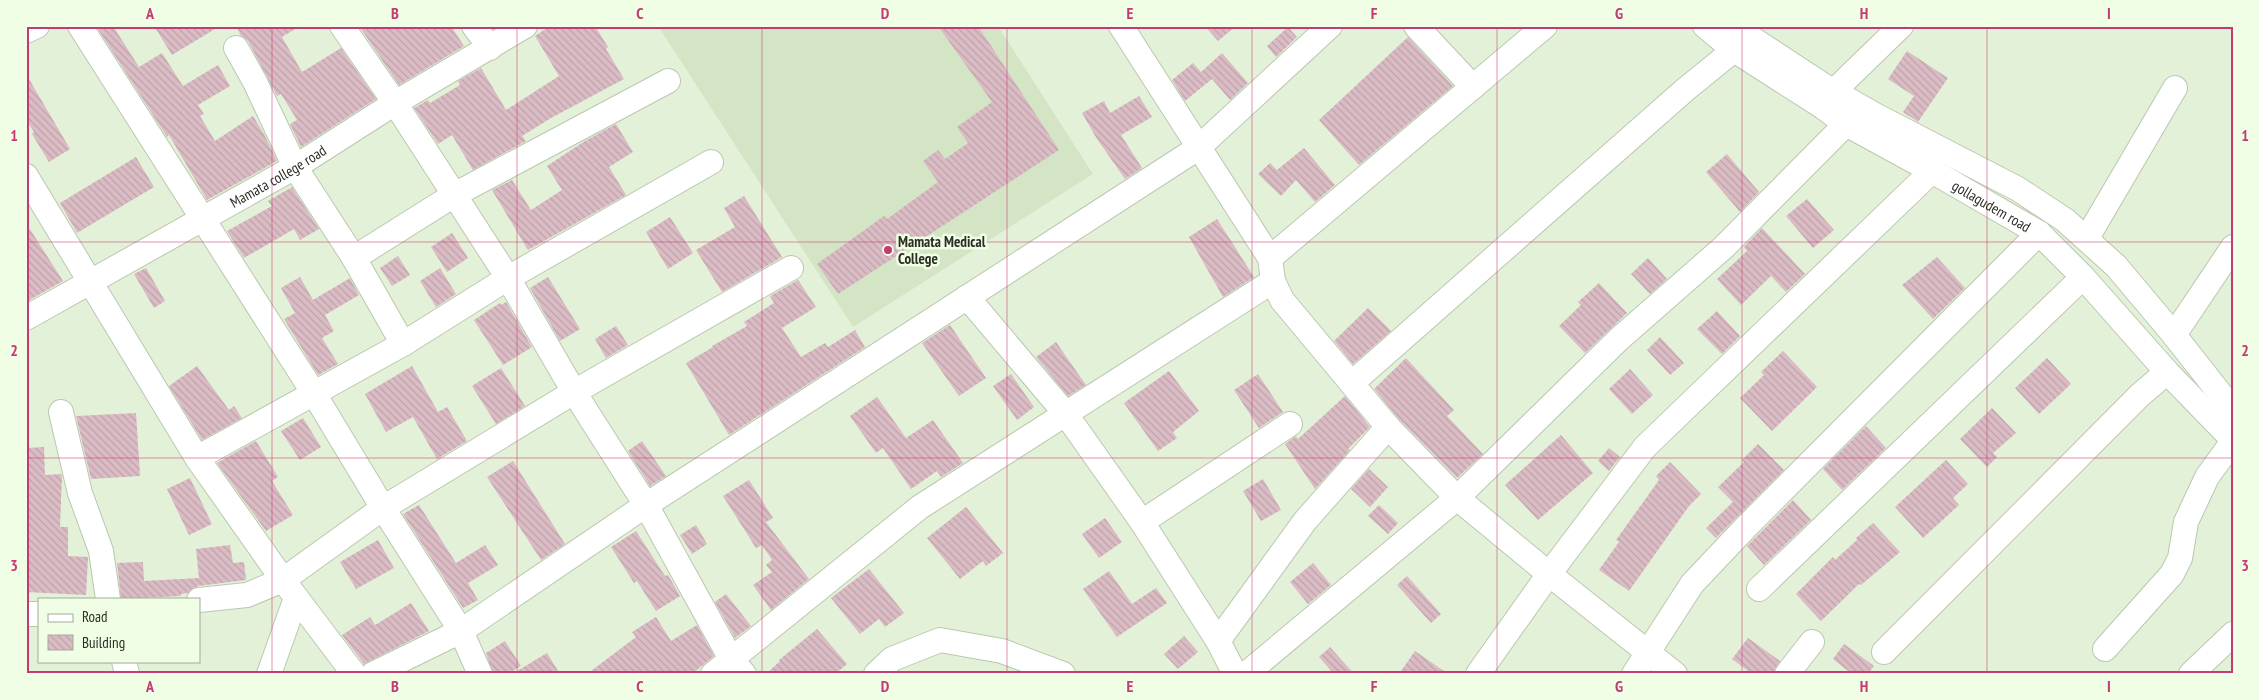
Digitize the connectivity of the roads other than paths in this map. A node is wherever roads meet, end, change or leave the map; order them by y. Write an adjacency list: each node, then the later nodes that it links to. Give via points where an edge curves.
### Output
1 (37, 26): 13 (street)
2 (80, 26): 29 (street)
3 (342, 26): 21 (street)
4 (474, 26): 15 (street)
5 (525, 26): 15 (street, Mamata college road)
6 (1121, 26): 23 (street)
7 (1330, 26): 23 (street)
8 (1416, 26): 18 (street)
9 (1544, 26): 18 (street)
10 (1705, 26): 16 (street, gollagudem road)
11 (1732, 26): 20 (street, gollagudem road)
12 (1901, 26): 20 (street)
13 (26, 31)
14 (236, 48): 25 (street, via 256,82)
15 (490, 48): 21 (street, Mamata college road)
16 (1734, 50): 20 (street, gollagudem road); 44 (street)
17 (668, 81): 28 (street)
18 (1473, 87): 35 (street)
19 (2175, 88): 31 (street)
20 (1829, 99): 22 (street, gollagudem road); 31 (street, gollagudem road, via 1875,115 2018,189)
21 (395, 102): 25 (street, Mamata college road); 28 (street)
22 (1846, 124): 26 (street, gollagudem road); 54 (street, via 1724,247 1619,339)
23 (1198, 148): 35 (street); 39 (street)
24 (711, 162): 37 (street)
25 (295, 167): 29 (street, Mamata college road); 33 (street)
26 (1932, 172): 30 (street, gollagudem road); 58 (street, via 1645,447)
27 (26, 176): 38 (street)
28 (454, 195): 33 (street); 37 (street)
29 (203, 219): 38 (street, Mamata college road); 45 (street)
30 (2039, 234): 36 (street, gollagudem road); 69 (street, via 1698,577)
31 (2087, 238): 41 (street, gollagudem road, via 2116,266)
32 (2233, 247): 41 (street)
33 (354, 258): 42 (street)
34 (791, 268): 46 (street)
35 (1272, 269): 44 (street, via 1282,300); 49 (street)
36 (2083, 277): 43 (street, gollagudem road); 60 (street)
37 (508, 278): 42 (street); 46 (street)
38 (90, 283): 40 (street, Mamata college road); 53 (street)
39 (967, 297): 49 (street); 55 (street)
40 (26, 318)
41 (2174, 335): 47 (street, gollagudem road)
42 (403, 344): 45 (street)
43 (2167, 372): 52 (street, gollagudem road); 68 (street, via 2140,395)
44 (1352, 383): 51 (street)
45 (313, 392): 53 (street); 56 (street)
46 (574, 392): 55 (street); 56 (street)
47 (2233, 410)
48 (61, 412): 61 (street, via 80,493 101,551)
49 (1065, 413): 57 (street); 70 (street, via 920,507)
50 (1290, 424): 57 (street)
51 (1388, 427): 54 (street); 65 (street, via 1305,521)
52 (2233, 440): 67 (street, via 2207,477 2186,522 2180,558 2172,574)
53 (197, 458): 59 (street)
54 (1457, 498): 58 (street); 78 (street)
55 (646, 505): 63 (street); 70 (street)
56 (383, 508): 59 (street); 63 (street)
57 (1142, 522): 65 (street)
58 (1549, 574): 69 (street); 79 (street)
59 (290, 589): 62 (street); 71 (street); 72 (street)
60 (1759, 589)
61 (108, 598)
62 (200, 600)
63 (461, 631): 73 (street); 74 (street)
64 (2233, 634): 83 (street)
65 (1218, 641): 77 (street)
66 (1812, 642): 82 (street)
67 (2105, 649)
68 (1884, 652)
69 (1649, 653): 80 (street); 81 (street)
70 (729, 669)
71 (269, 674)
72 (354, 674)
73 (373, 674)
74 (480, 674)
75 (876, 674): 76 (street, via 892,659 940,640 1002,651)
76 (1064, 674)
77 (1235, 674)
78 (1246, 674)
79 (1478, 674)
80 (1634, 674)
81 (1676, 674)
82 (1787, 674)
83 (2191, 674)

